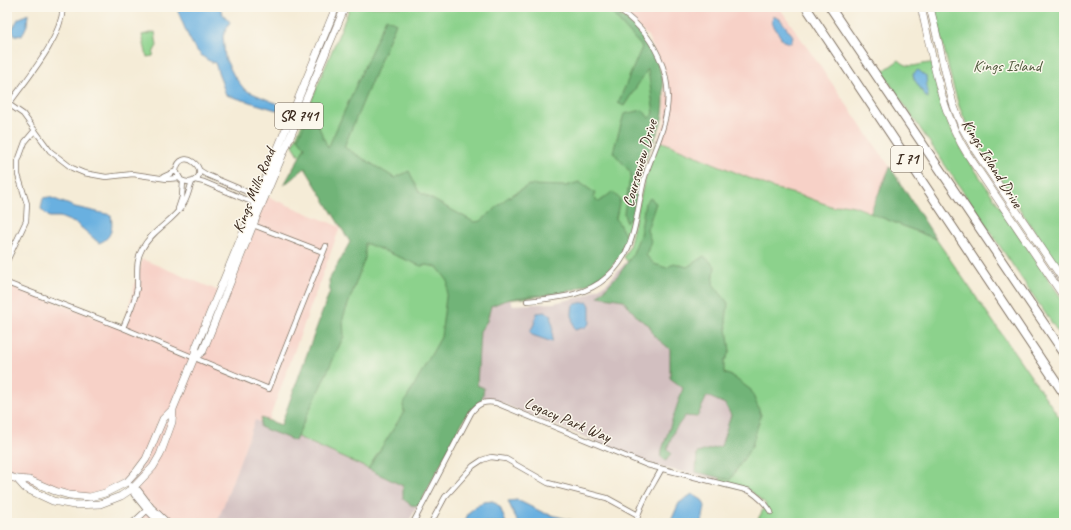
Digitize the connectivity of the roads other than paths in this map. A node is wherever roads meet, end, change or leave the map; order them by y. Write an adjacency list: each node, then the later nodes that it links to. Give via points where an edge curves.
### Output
1 (63, 7): 9 (street, via 59,30)
2 (336, 7): 17 (main road, Kings Mills Road / SR 741)
3 (344, 7): 20 (main road, Kings Mills Road / SR 741)
4 (614, 7): 27 (street, Courseview Drive, via 631,18 648,36 663,65 668,90 665,122 644,182 633,237 620,263 597,285 570,296)
5 (806, 7): 31 (highway, I 71)
6 (830, 7): 29 (highway, I 71)
7 (921, 7): 26 (main road, Kings Island Drive, via 942,92 957,135)
8 (930, 7): 24 (main road, Kings Island Drive, via 962,127)
9 (8, 104): 10 (street, via 23,114)
10 (35, 130): 13 (street, via 50,151 84,173 106,177 133,174); 23 (street, via 25,142 18,161 18,175 27,204 26,222)
11 (199, 170): 12 (street, via 196,163 184,160 178,164); 16 (street); 17 (street)
12 (176, 171): 13 (street); 14 (street)
13 (161, 178): 14 (street)
14 (178, 178): 15 (street)
15 (183, 181): 16 (street); 19 (street)
16 (193, 181): 18 (street, via 204,182); 19 (street)
17 (257, 196): 18 (main road, Kings Mills Road / SR 741)
18 (254, 203): 30 (main road, Kings Mills Road / SR 741, via 196,347)
19 (178, 211): 28 (street, via 153,232 141,251 137,266 137,287)
20 (254, 226): 22 (street); 30 (main road, Kings Mills Road / SR 741, via 203,351)
21 (326, 246): 22 (street)
22 (323, 252): 30 (street, via 269,389)
23 (7, 261)
24 (1064, 281)
25 (7, 283): 28 (street)
26 (1064, 297)
27 (527, 301)
28 (123, 328): 30 (street)
29 (1064, 353)
30 (194, 358): 32 (main road, Kings Mills Road / SR 741)
31 (1064, 394)
32 (173, 409): 36 (main road, Kings Mills Road / SR 741, via 164,419 146,460); 37 (main road, Kings Mills Road / SR 741, via 172,422 160,455)
33 (661, 470): 39 (street, Legacy Park Way, via 750,491 767,504); 40 (street); 44 (street, Legacy Park Way, via 496,403 482,402 471,413)
34 (7, 476): 35 (main road, SR 741)
35 (17, 480): 36 (main road, SR 741, via 30,480 55,491 86,497 105,493); 37 (main road, SR 741, via 25,488 46,498 74,505 87,506 110,501)
36 (127, 482): 37 (street)
37 (134, 489): 38 (street, via 134,494); 43 (street, via 138,490)
38 (147, 510): 41 (street); 42 (street)
39 (771, 512)
40 (638, 515): 45 (street, via 607,498 548,483 506,459 491,457 473,466 445,497); 46 (street)
41 (133, 523)
42 (160, 523)
43 (168, 523)
44 (413, 523)
45 (431, 523)
46 (636, 523)

